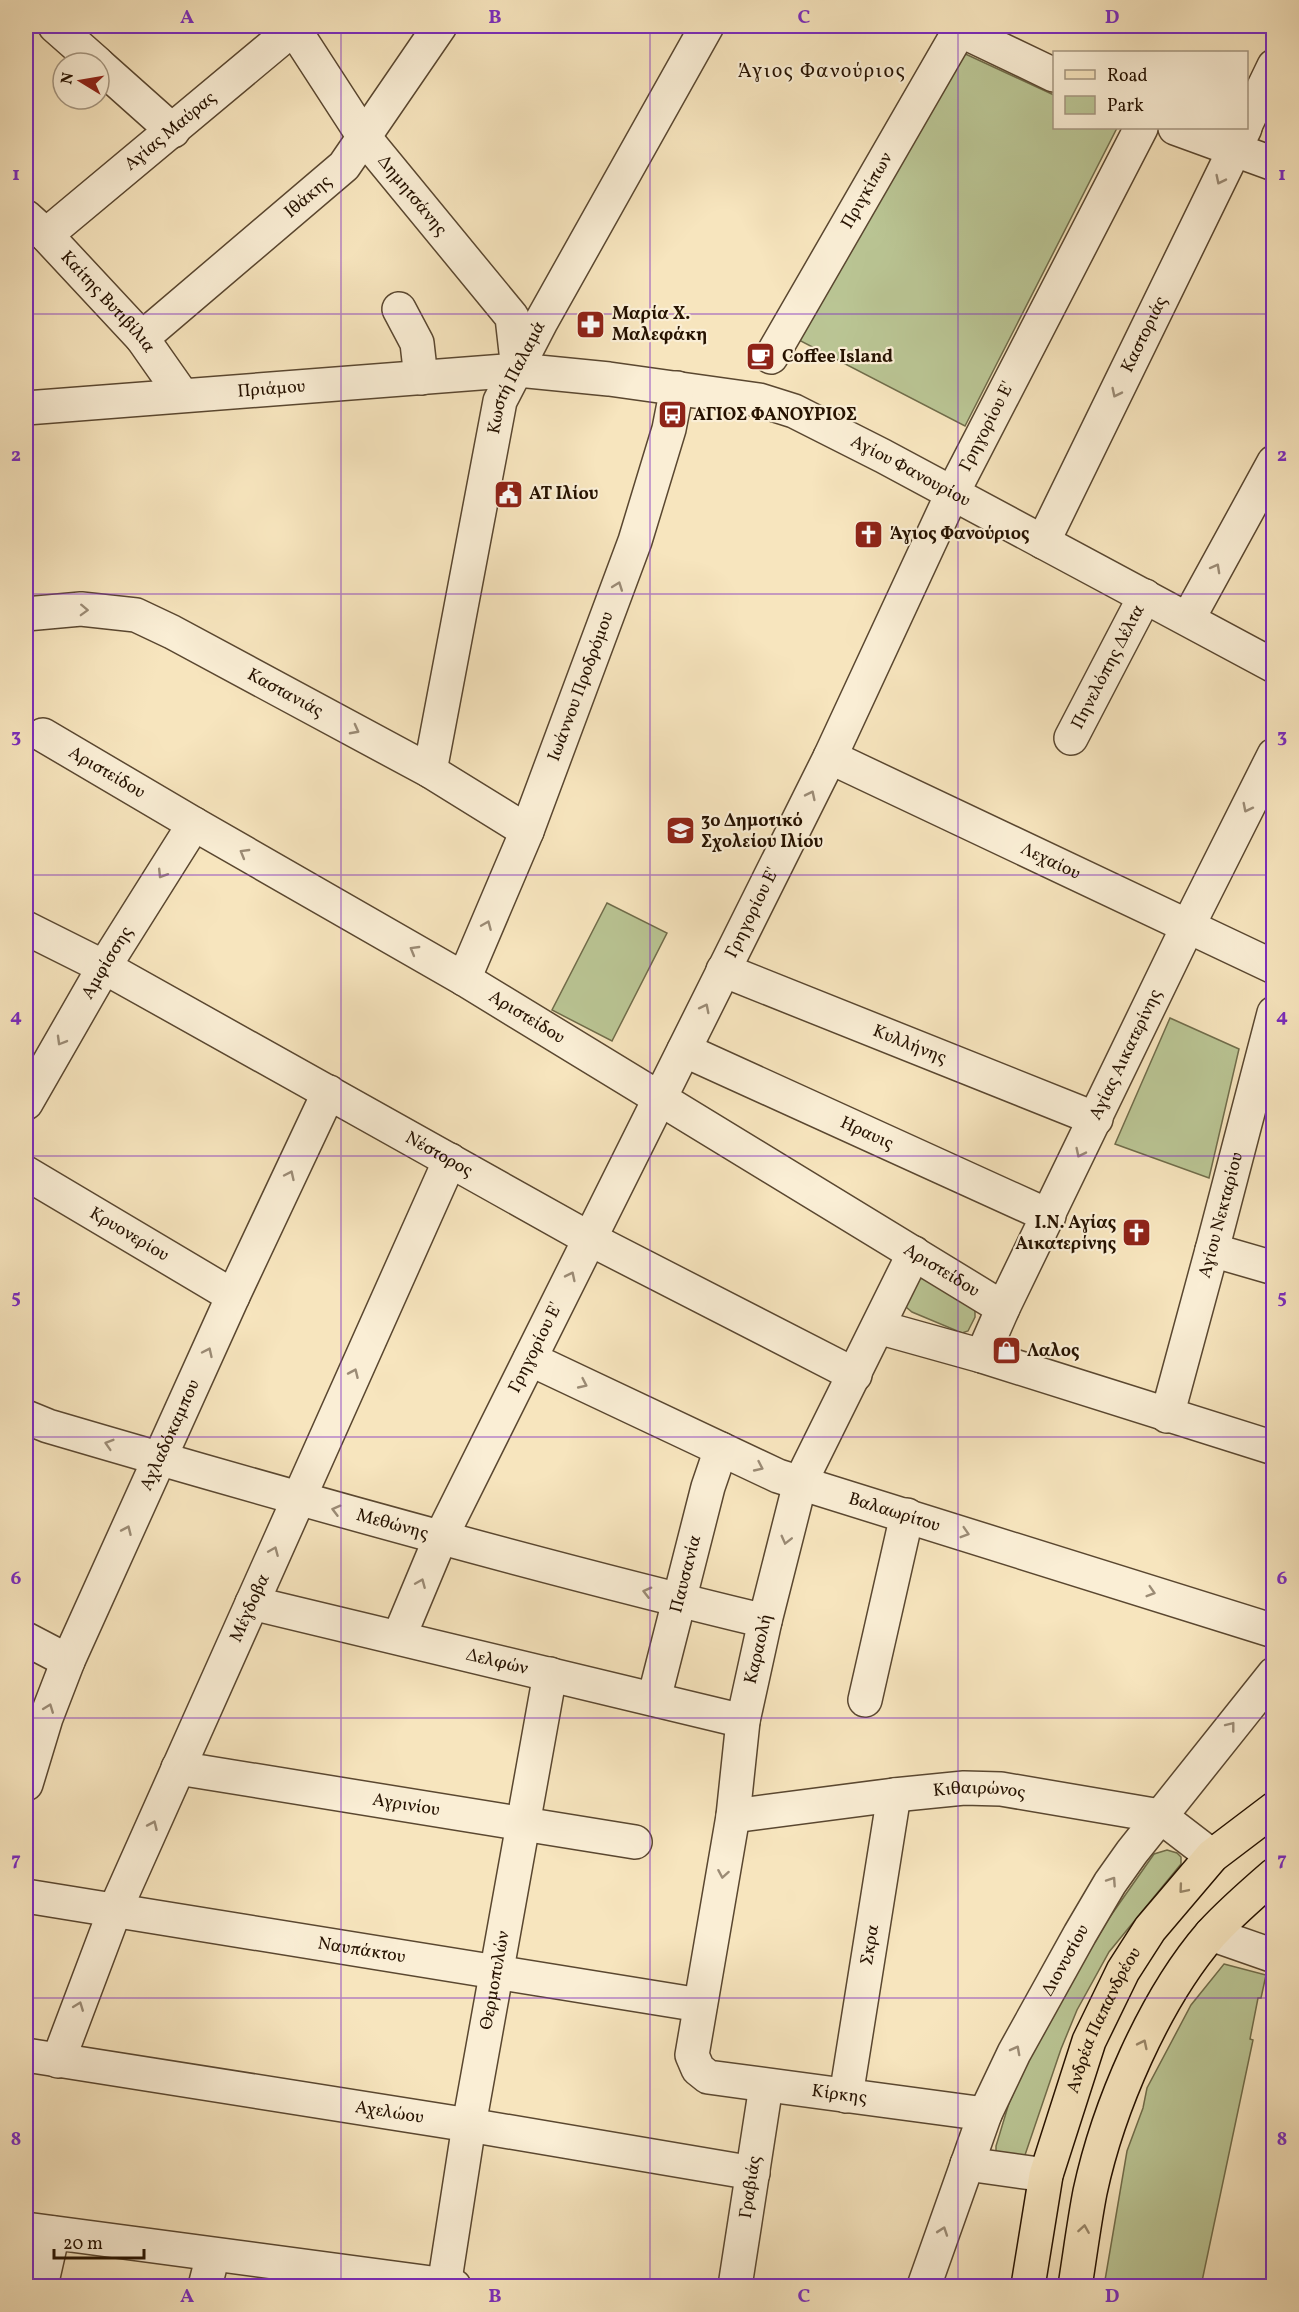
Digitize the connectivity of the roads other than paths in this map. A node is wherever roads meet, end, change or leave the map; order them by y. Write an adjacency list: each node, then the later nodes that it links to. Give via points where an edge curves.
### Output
1 (55, 26): 6 (street)
2 (440, 26): 15 (street, Ιθάκης)
3 (707, 26): 21 (street, Κωστή Παλαμά)
4 (293, 27): 13 (street, Αγίας Μαύρας); 15 (street, Δημητσάνης)
5 (961, 28): 8 (street); 20 (street, Πριγκίπων)
6 (83, 51)
7 (1274, 66): 10 (street, Καστοριάς)
8 (1053, 74)
9 (111, 76): 13 (street)
10 (1248, 121)
11 (1140, 129): 27 (street, Γρηγορίου Ε')
12 (1186, 129): 14 (street)
13 (172, 131): 17 (street, Αγίας Μαύρας)
14 (1242, 134): 16 (street); 28 (street, Καστοριάς, one-way to 28)
15 (364, 137): 19 (street, Ιθάκης, via 344,166); 21 (street, Δημητσάνης, via 512,317)
16 (1274, 164)
17 (36, 226): 19 (street, Καίτης Βυτιβίλια)
18 (399, 309): 22 (street, via 417,343)
19 (142, 338): 24 (street, Καίτης Βυτιβίλια)
20 (771, 357)
21 (518, 370): 22 (street, Πριάμου); 23 (street, Αγίου Φανουρίου); 37 (street, Κωστή Παλαμά, via 500,401)
22 (421, 378): 24 (street, Πριάμου)
23 (677, 388): 27 (street, Αγίου Φανουρίου, via 759,400 794,411); 39 (street, Ιωάννου Προδρόμου, one-way to 23, via 635,541 669,429)
24 (182, 395): 25 (street, Πριάμου)
25 (26, 408)
26 (1274, 462): 31 (street, one-way to 26)
27 (953, 492): 28 (street, Αγίου Φανουρίου); 36 (street, Γρηγορίου Ε')
28 (1044, 542): 29 (street, Αγίου Φανουρίου)
29 (1145, 596): 31 (street, Αγίου Φανουρίου); 34 (street, Πηνελόπης Δέλτα)
30 (26, 614): 37 (street, Καστανιάς, one-way to 37, via 81,609 136,615)
31 (1188, 619): 32 (street, Αγίου Φανουρίου)
32 (1274, 666)
33 (43, 735): 38 (street, Αριστείδου)
34 (1071, 738)
35 (1274, 755): 40 (street, Αγίας Αικατερίνης, one-way to 40)
36 (830, 757): 40 (street, Λεχαίου); 44 (street, Γρηγορίου Ε', one-way to 36)
37 (430, 771): 39 (street, Καστανιάς)
38 (194, 825): 42 (street, Αμφίσσης, one-way to 42); 45 (street, Αριστείδου, one-way to 38)
39 (527, 831): 45 (street, Ιωάννου Προδρόμου, one-way to 39)
40 (1188, 926): 43 (street, Λεχαίου); 51 (street, Αγίας Αικατερίνης)
41 (26, 928): 42 (street, Νέστορος)
42 (104, 967): 48 (street, Νέστορος); 50 (street, Αμφίσσης, one-way to 50)
43 (1274, 967)
44 (723, 970): 47 (street, Γρηγορίου Ε', one-way to 44); 51 (street, Κυλλήνης)
45 (465, 979): 49 (street, Αριστείδου)
46 (1274, 1013): 56 (street, Αγίου Νεκταρίου)
47 (684, 1050): 49 (street, Γρηγορίου Ε'); 54 (street, Ηραυις)
48 (329, 1092): 52 (street, Νέστορος); 59 (street, Αχλαδόκαμπου, one-way to 48)
49 (659, 1099): 55 (street, Γρηγορίου Ε'); 57 (street, Αριστείδου)
50 (26, 1103)
51 (1096, 1119): 54 (street, Αγίας Αικατερίνης, one-way to 54)
52 (450, 1160): 55 (street, Νέστορος); 71 (street, Μέγδοβα, one-way to 52)
53 (26, 1173): 59 (street, Κρυονερίου)
54 (1049, 1216): 60 (street, Αγίας Αικατερίνης)
55 (590, 1239): 63 (street, Γρηγορίου Ε', one-way to 55); 64 (street, Νέστορος)
56 (1212, 1250): 58 (street); 65 (street, Αγίου Νεκταρίου)
57 (914, 1253): 60 (street, Αριστείδου); 61 (street, Καραολή)
58 (1274, 1268)
59 (233, 1296): 69 (street, Αχλαδόκαμπου, one-way to 59)
60 (1003, 1308): 62 (street, Αγίας Αικατερίνης)
61 (878, 1327): 62 (street); 64 (street, Καραολή)
62 (982, 1356): 65 (street)
63 (530, 1359): 68 (street, Βαλαωρίτου, one-way to 68); 73 (street, Γρηγορίου Ε')
64 (855, 1375): 70 (street, Καραολή)
65 (1167, 1416): 67 (street)
66 (26, 1417): 69 (street, Μεθώνης, one-way to 66)
67 (1274, 1448)
68 (721, 1449): 70 (street, Βαλαωρίτου, one-way to 70); 74 (street, Παυσανία)
69 (159, 1459): 71 (street, Μεθώνης); 80 (street, Αχλαδόκαμπου, one-way to 69)
70 (800, 1483): 72 (street, Βαλαωρίτου); 76 (street, Καραολή, one-way to 76)
71 (297, 1499): 73 (street, Μεθώνης, one-way to 71); 75 (street, Μέγδοβα, one-way to 71)
72 (907, 1515): 77 (street, Βαλαωρίτου, one-way to 77); 84 (street)
73 (440, 1539): 74 (street, Μεθώνης, one-way to 73); 78 (street, Γρηγορίου Ε', one-way to 73)
74 (680, 1601): 76 (street, Μεθώνης); 83 (street, Παυσανία)
75 (252, 1604): 78 (street, Δελφών); 86 (street, Μέγδοβα)
76 (765, 1621): 85 (street, Καραολή)
77 (1274, 1631)
78 (399, 1637): 81 (street, Δελφών)
79 (26, 1639): 80 (street)
80 (68, 1660): 87 (street, Αχλαδόκαμπου, one-way to 80)
81 (550, 1674): 83 (street, Δελφών); 92 (street, Θερμοπυλών)
82 (1274, 1674): 91 (street, Διονυσίου, one-way to 82)
83 (654, 1699): 85 (street, Δελφών)
84 (865, 1700)
85 (743, 1721): 90 (street, Καραολή)
86 (178, 1768): 92 (street, Αγρινίου); 97 (street, Μέγδοβα, one-way to 86)
87 (26, 1784)
88 (894, 1795): 90 (street, Κιθαιρώνος); 91 (street, Κιθαιρώνος, via 964,1788 1001,1789); 106 (street, Σκρα)
89 (1274, 1809): 94 (main road, Ανδρέα Παπανδρέου)
90 (733, 1816): 101 (street, Καραολή, one-way to 101)
91 (1160, 1816): 94 (street, Κιθαιρώνος); 107 (street, Διονυσίου, one-way to 91, via 1014,2053 1110,1883)
92 (522, 1825): 93 (street, Αγρινίου); 100 (street, Θερμοπυλών)
93 (635, 1842)
94 (1212, 1856): 111 (main road, Ανδρέα Παπανδρέου, one-way to 111, via 1150,1929 1123,1971 1089,2041)
95 (1274, 1875): 98 (main road)
96 (26, 1896): 97 (street, Ναυπάκτου)
97 (115, 1910): 100 (street, Ναυπάκτου); 103 (street, Μέγδοβα, one-way to 97)
98 (1211, 1934): 99 (street); 120 (main road, one-way to 98, via 1091,2191 1127,2078 1185,1968)
99 (1274, 1956)
100 (496, 1972): 101 (street, Ναυπάκτου); 108 (street, Θερμοπυλών)
101 (700, 2005): 104 (street, Καραολή, via 692,2055)
102 (26, 2055): 103 (street, Αχελώου)
103 (58, 2061): 108 (street, Αχελώου)
104 (699, 2069): 105 (street, Κίρκης, via 708,2077)
105 (766, 2086): 106 (street, Κίρκης); 110 (street, Γραβιάς)
106 (846, 2096): 107 (street, Κίρκης)
107 (985, 2114): 109 (street, Διονυσίου)
108 (469, 2125): 110 (street, Αχελώου); 116 (street, Θερμοπυλών)
109 (967, 2164): 111 (street); 118 (street, Διονυσίου, one-way to 109)
110 (753, 2173): 117 (street, Γραβιάς)
111 (1046, 2175): 119 (main road, Ανδρέα Παπανδρέου)
112 (39, 2231): 113 (street); 114 (street)
113 (213, 2254): 115 (street); 116 (street)
114 (41, 2286)
115 (205, 2286)
116 (447, 2286)
117 (735, 2286)
118 (924, 2286)
119 (1028, 2286)
120 (1075, 2286)

